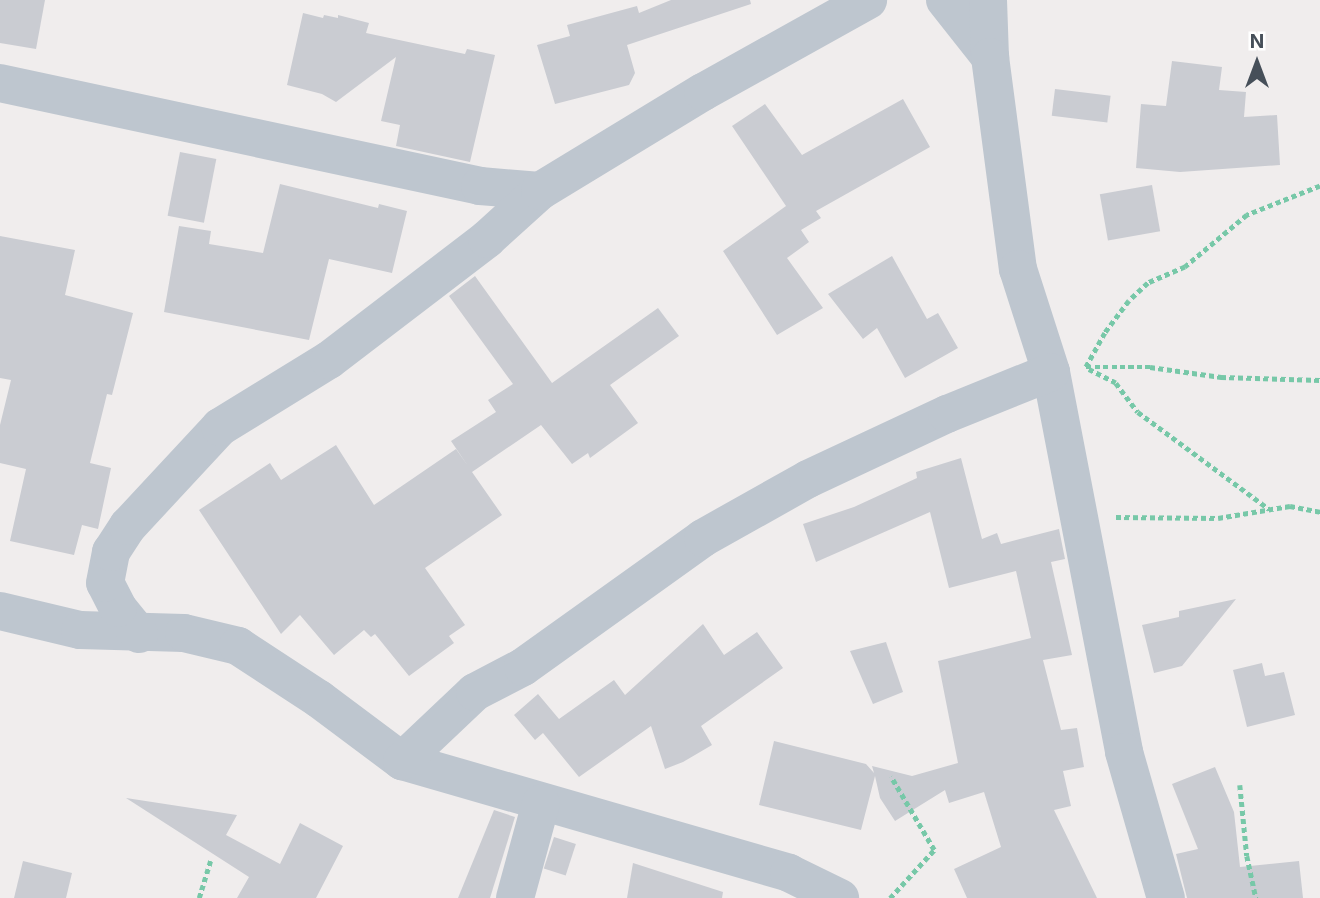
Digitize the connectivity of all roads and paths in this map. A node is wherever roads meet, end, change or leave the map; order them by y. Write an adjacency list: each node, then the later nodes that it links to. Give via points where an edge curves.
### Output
1 (868, 0): 7 (street, via 703,92)
2 (945, 0): 4 (street)
3 (988, 0): 4 (street)
4 (990, 57): 8 (street, via 1018,269)
5 (0, 83): 7 (street, via 480,186)
6 (1320, 186): 8 (path, via 1247,215 1185,267 1148,283)
7 (540, 191): 14 (street, via 487,239 329,360 220,427 128,526 111,552 105,583)
8 (1068, 369): 9 (path, via 1150,367 1221,377); 10 (street); 11 (path, via 1115,383 1138,412); 15 (street, via 947,414 808,480 703,538 523,667 475,692)
9 (1320, 380)
10 (1071, 483): 11 (path, via 1117,518 1219,518); 24 (street, via 1124,752)
11 (1269, 509): 12 (path, via 1290,506)
12 (1320, 512)
13 (0, 611): 14 (street, via 80,630)
14 (139, 634): 15 (street, via 184,633 238,646)
15 (402, 761): 18 (street)
16 (891, 777): 23 (path, via 934,850)
17 (1240, 785): 25 (path)
18 (541, 803): 20 (street, via 789,873); 22 (street)
19 (210, 861): 21 (path)
20 (831, 896)
21 (199, 898)
22 (515, 898)
23 (890, 898)
24 (1166, 898)
25 (1256, 898)

